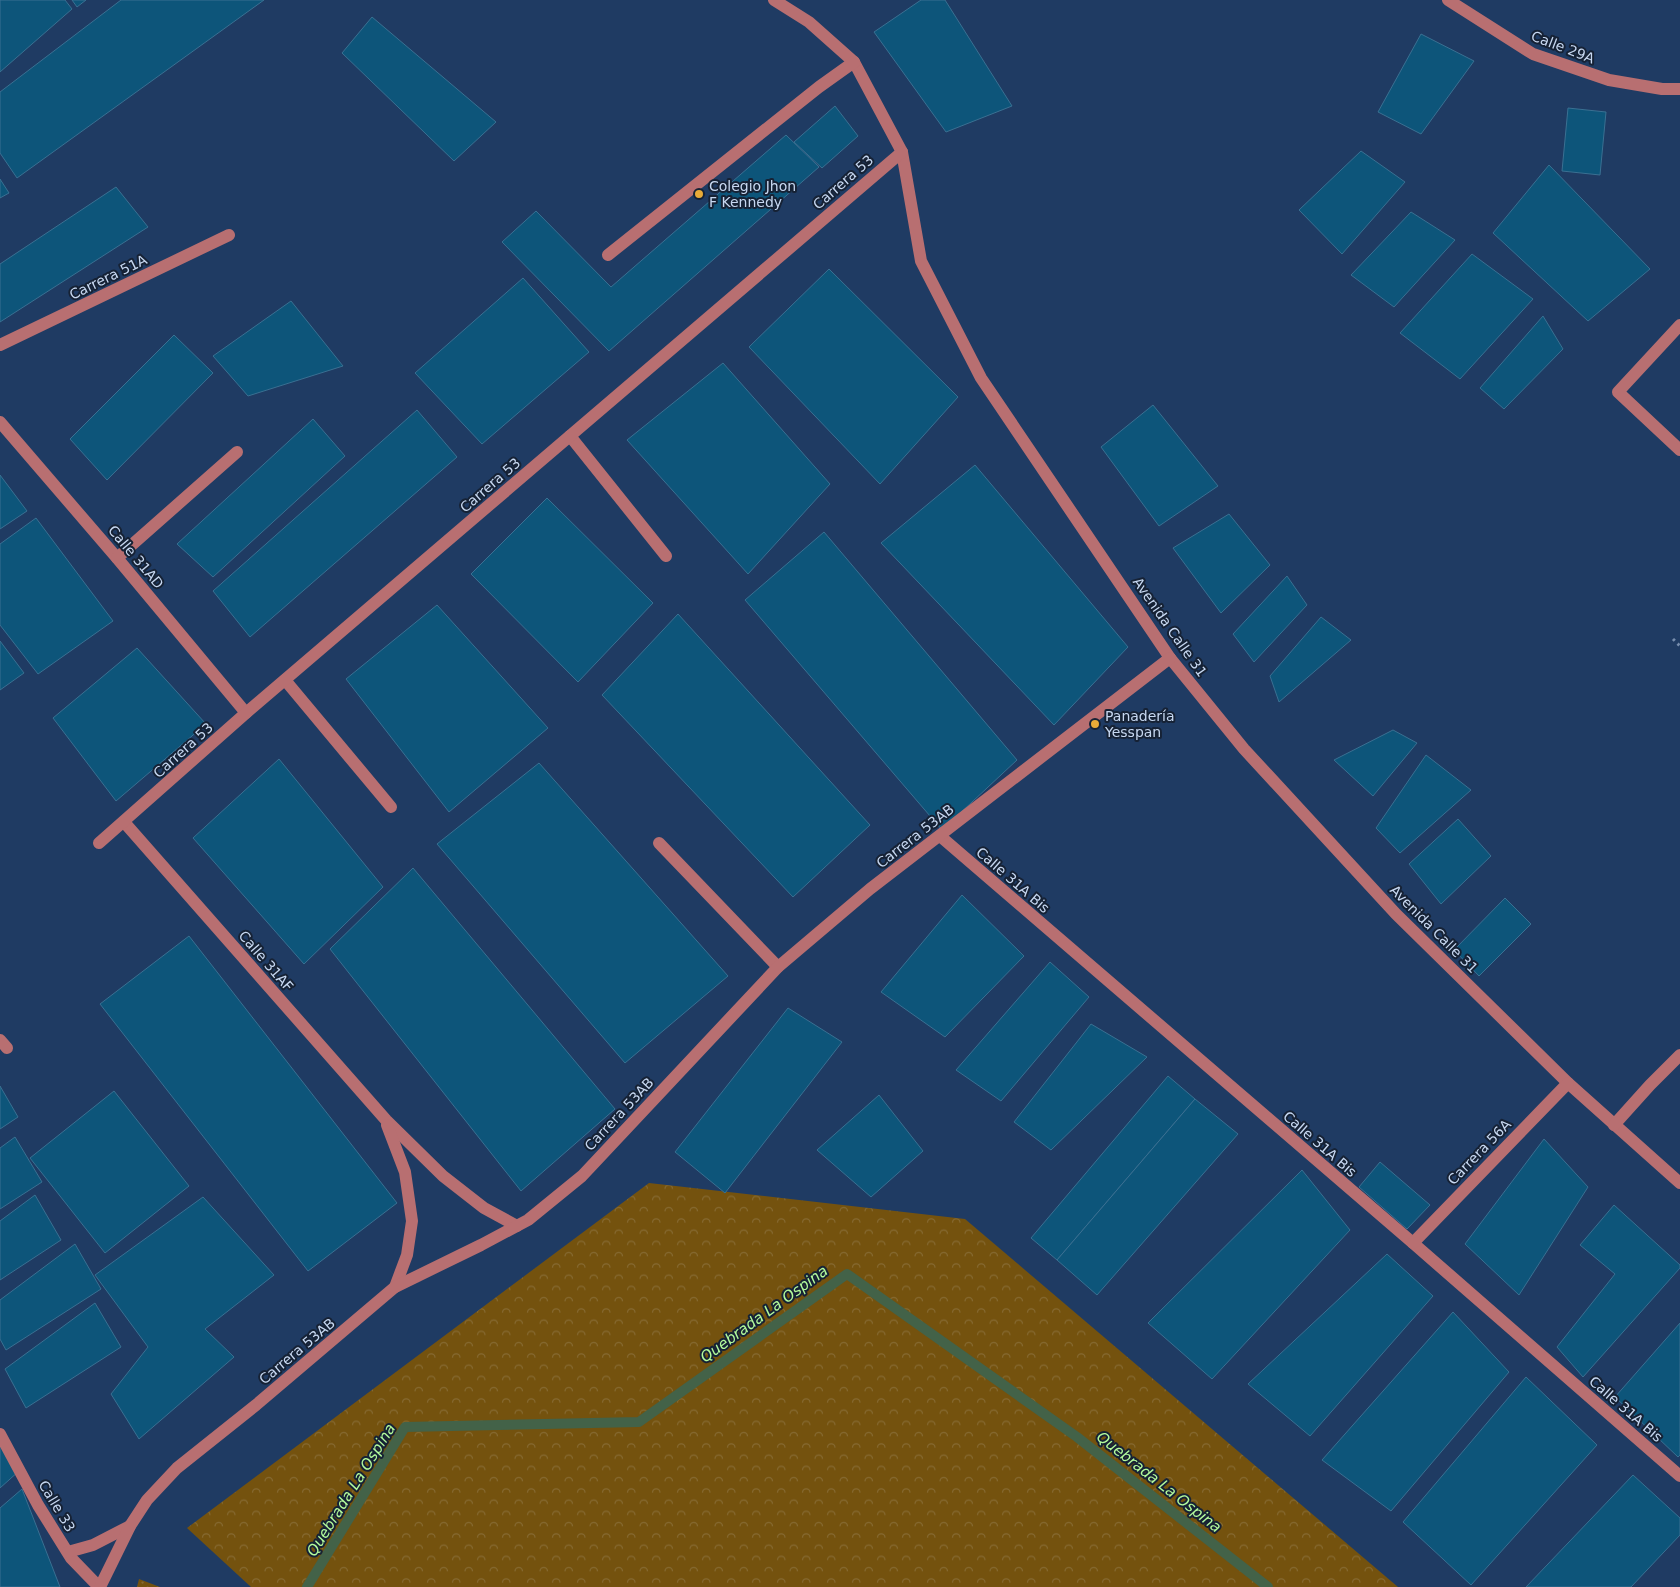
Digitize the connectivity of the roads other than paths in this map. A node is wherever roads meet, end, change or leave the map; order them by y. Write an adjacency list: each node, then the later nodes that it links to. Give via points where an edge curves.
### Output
1 (774, 0): 3 (street, Avenida Calle 31, via 809,22)
2 (1448, 0): 4 (street, Calle 29A, via 1532,54 1609,80)
3 (854, 62): 5 (street, Avenida Calle 31); 7 (street, via 819,86)
4 (1680, 89)
5 (902, 152): 11 (street, Carrera 53); 16 (street, Avenida Calle 31, via 921,261 981,378)
6 (229, 235): 9 (street, Carrera 51A)
7 (608, 255)
8 (1680, 325): 12 (street, via 1618,392)
9 (0, 345)
10 (0, 422): 15 (street, Calle 31AD)
11 (570, 436): 14 (street); 17 (street, Carrera 53)
12 (1680, 450)
13 (237, 452): 15 (street)
14 (666, 556)
15 (117, 558): 18 (street, Calle 31AD)
16 (1170, 658): 21 (street, Carrera 53AB); 26 (street, Avenida Calle 31, via 1244,749 1396,914)
17 (285, 680): 18 (street, Carrera 53); 19 (street)
18 (246, 713): 20 (street, Carrera 53)
19 (391, 807)
20 (124, 822): 22 (street, Carrera 53); 27 (street, Calle 31AF)
21 (940, 836): 24 (street, Carrera 53AB, via 870,889); 31 (street, Calle 31A Bis)
22 (99, 843)
23 (659, 843): 24 (street)
24 (778, 967): 30 (street, Carrera 53AB, via 582,1176)
25 (1680, 1055): 28 (street)
26 (1568, 1083): 28 (street, Avenida Calle 31); 31 (street, Carrera 56A)
27 (386, 1120): 30 (street, Calle 31AF, via 443,1176 484,1208); 32 (street, Calle 31AF, via 405,1172 412,1221 407,1255)
28 (1614, 1126): 29 (street, Avenida Calle 31)
29 (1680, 1183)
30 (517, 1226): 32 (street, Carrera 53AB)
31 (1413, 1243): 34 (street, Calle 31A Bis)
32 (396, 1287): 35 (street, Carrera 53AB, via 178,1468 147,1500)
33 (0, 1434): 36 (street, Calle 33, via 38,1505)
34 (1680, 1476)
35 (130, 1526): 36 (street, via 93,1545); 37 (street, Carrera 53AB)
36 (68, 1552): 37 (street, Calle 33)
37 (100, 1587)

